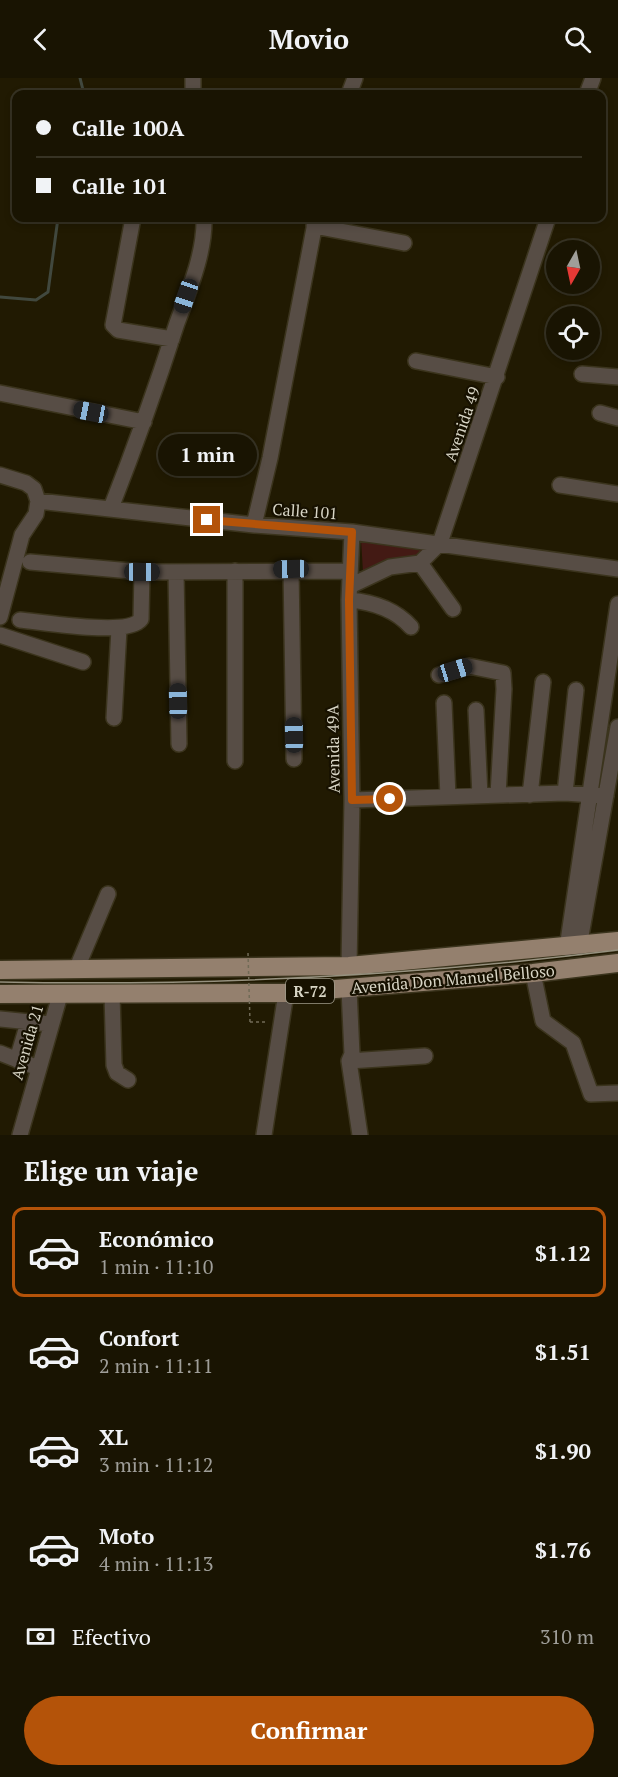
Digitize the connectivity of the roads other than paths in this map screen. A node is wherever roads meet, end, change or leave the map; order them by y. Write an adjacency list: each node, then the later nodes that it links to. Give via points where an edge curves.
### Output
1 (132, 222): 6 (street, via 113,325 118,330)
2 (204, 222): 6 (street, via 203,242)
3 (315, 222): 5 (street); 20 (street)
4 (547, 222): 9 (street, Avenida 49)
5 (404, 243)
6 (172, 339): 14 (street)
7 (416, 361): 9 (street)
8 (582, 374): 10 (street)
9 (497, 377): 22 (street, Avenida 49)
10 (618, 377)
11 (0, 393): 14 (street)
12 (600, 413): 13 (street)
13 (618, 418)
14 (144, 422): 19 (street)
15 (0, 475): 18 (street, via 26,483 34,489)
16 (560, 485): 17 (street)
17 (618, 494)
18 (38, 501): 19 (street, Calle 101); 33 (street, via 36,514 22,535)
19 (111, 508): 20 (street, Calle 101)
20 (254, 525): 21 (street, Calle 101)
21 (352, 532): 22 (street, Calle 101); 30 (street, Avenida 49A)
22 (440, 543): 24 (street, Avenida 49); 26 (street, Calle 101)
23 (30, 562): 28 (street)
24 (420, 563): 30 (street, via 390,567); 32 (street)
25 (291, 569): 27 (street); 30 (street); 47 (street)
26 (618, 569)
27 (235, 571): 29 (street); 48 (street)
28 (142, 572): 29 (street); 36 (street, via 141,619 136,625)
29 (176, 572): 46 (street)
30 (350, 586): 35 (street, via 401,616); 55 (street, Avenida 49A)
31 (618, 604): 52 (street)
32 (453, 609)
33 (0, 617)
34 (20, 620): 36 (street)
35 (411, 627)
36 (119, 629): 44 (street)
37 (0, 635): 38 (street)
38 (83, 662)
39 (439, 675): 50 (street, via 469,666 503,673)
40 (543, 682): 51 (street)
41 (576, 690): 49 (street)
42 (444, 704): 54 (street)
43 (476, 710): 53 (street)
44 (114, 718)
45 (618, 726): 52 (street)
46 (179, 744)
47 (294, 759)
48 (234, 761)
49 (565, 793): 51 (street); 52 (street)
50 (498, 795): 51 (street); 53 (street)
51 (530, 795)
52 (599, 795): 58 (street)
53 (480, 796): 54 (street)
54 (448, 797): 55 (street)
55 (352, 800): 60 (street, Avenida 49A)
56 (108, 894): 62 (street)
57 (618, 941): 58 (main road, Avenida Don Manuel Belloso / R-72)
58 (573, 947): 60 (main road, Avenida Don Manuel Belloso / R-72)
59 (618, 963): 63 (main road, Avenida Don Manuel Belloso / R-72)
60 (349, 966): 62 (main road, Avenida Don Manuel Belloso / R-72)
61 (0, 970): 62 (main road, Avenida Don Manuel Belloso / R-72)
62 (76, 970)
63 (533, 973): 64 (main road, Avenida Don Manuel Belloso / R-72); 78 (street, via 543,1021 573,1043 591,1094)
64 (349, 989): 65 (main road, Avenida Don Manuel Belloso / R-72); 74 (street)
65 (286, 993): 68 (main road, Avenida Don Manuel Belloso / R-72); 81 (street)
66 (3, 994): 67 (main road, Avenida Don Manuel Belloso / R-72); 69 (street)
67 (60, 994): 68 (main road, Avenida Don Manuel Belloso / R-72); 71 (street, Avenida 21)
68 (112, 994): 77 (street, via 114,1065)
69 (4, 1020): 70 (street)
70 (28, 1023): 71 (street); 75 (street)
71 (50, 1024): 76 (street, Avenida 21)
72 (0, 1053): 75 (street)
73 (425, 1056): 74 (street)
74 (353, 1058): 79 (street)
75 (17, 1060): 76 (street)
76 (38, 1068): 80 (street, Avenida 21)
77 (128, 1080)
78 (618, 1093)
79 (360, 1101): 82 (street); 83 (street)
80 (20, 1135)
81 (264, 1135)
82 (360, 1135)
83 (366, 1135)

